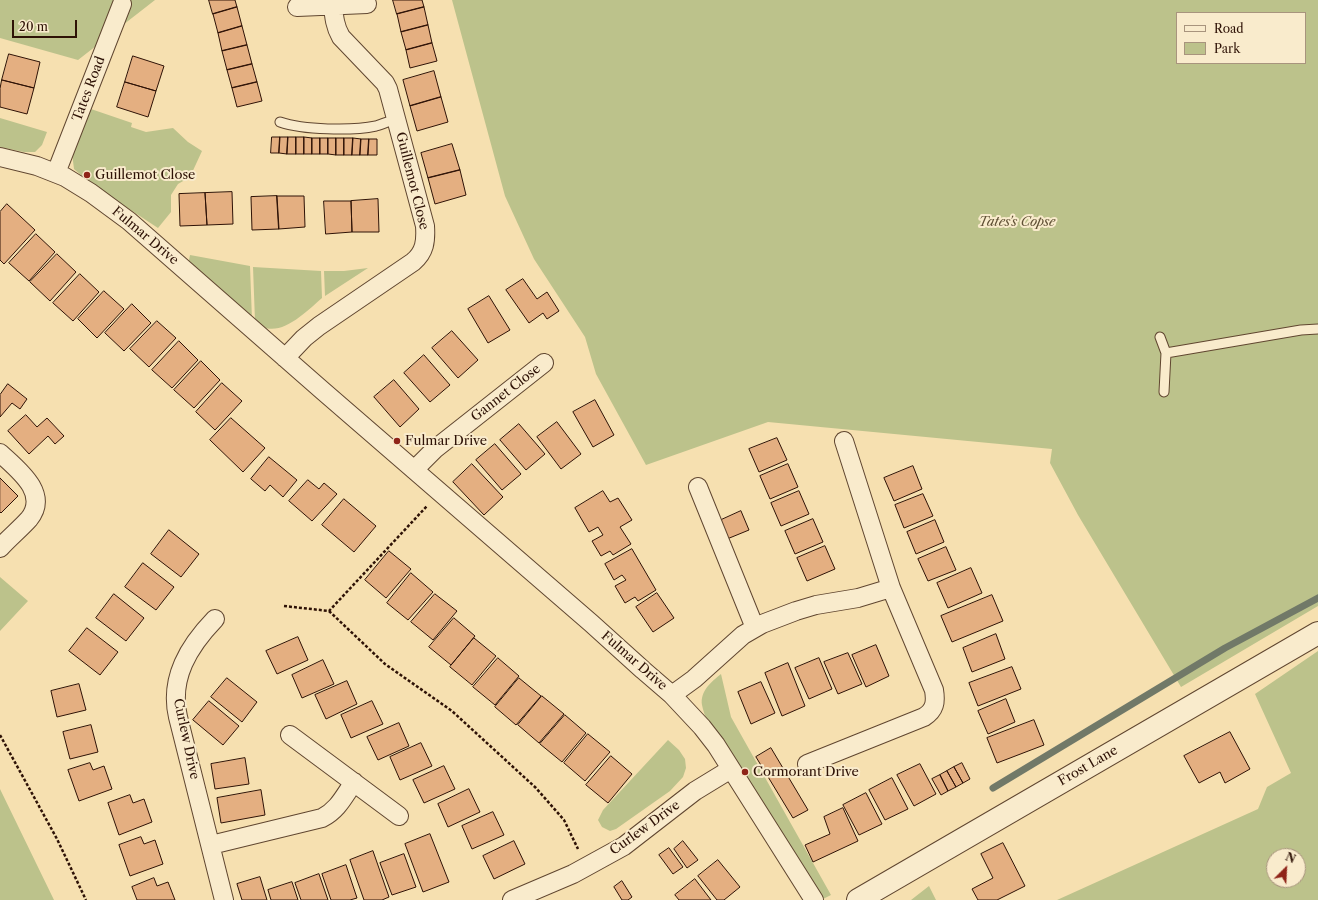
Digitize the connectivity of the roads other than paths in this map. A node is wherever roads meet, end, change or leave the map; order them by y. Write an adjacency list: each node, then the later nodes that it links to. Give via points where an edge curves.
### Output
1 (122, 4): 8 (street, Tates Road)
2 (366, 4): 3 (street)
3 (333, 5): 4 (street); 5 (street, Guillemot Close, via 337,31 385,83)
4 (298, 7)
5 (396, 119): 6 (lane, via 358,128 313,128); 12 (street, Guillemot Close, via 425,226 426,240 423,252 413,262 311,332)
6 (280, 122)
7 (0, 157): 8 (street, Fulmar Drive)
8 (56, 173): 12 (street, Fulmar Drive, via 77,183 129,221)
9 (1318, 329): 11 (lane)
10 (1160, 337): 11 (lane)
11 (1166, 353): 14 (lane)
12 (285, 358): 17 (street, Fulmar Drive)
13 (544, 362): 17 (street, Gannet Close, via 435,449)
14 (1164, 392)
15 (844, 441): 20 (street)
16 (0, 453): 19 (street, via 31,484 36,501 29,518)
17 (414, 470): 24 (street, Fulmar Drive)
18 (698, 487): 22 (street)
19 (0, 548)
20 (891, 588): 22 (street, via 858,598 809,607); 26 (street, via 934,690 933,709 918,720)
21 (215, 619): 30 (street, Curlew Drive, via 196,640 190,651 180,674 175,695)
22 (755, 628): 24 (street, via 743,635)
23 (1318, 633): 34 (street, Frost Lane)
24 (672, 695): 27 (street, Fulmar Drive, via 702,727)
25 (290, 735): 28 (street)
26 (807, 764)
27 (731, 769): 32 (street, Curlew Drive, via 695,791 624,846); 33 (street, Fulmar Drive)
28 (354, 782): 29 (street); 30 (street, via 336,809 322,818)
29 (399, 816)
30 (211, 845): 31 (street, Curlew Drive)
31 (224, 900)
32 (512, 900)
33 (814, 900)
34 (858, 900)

